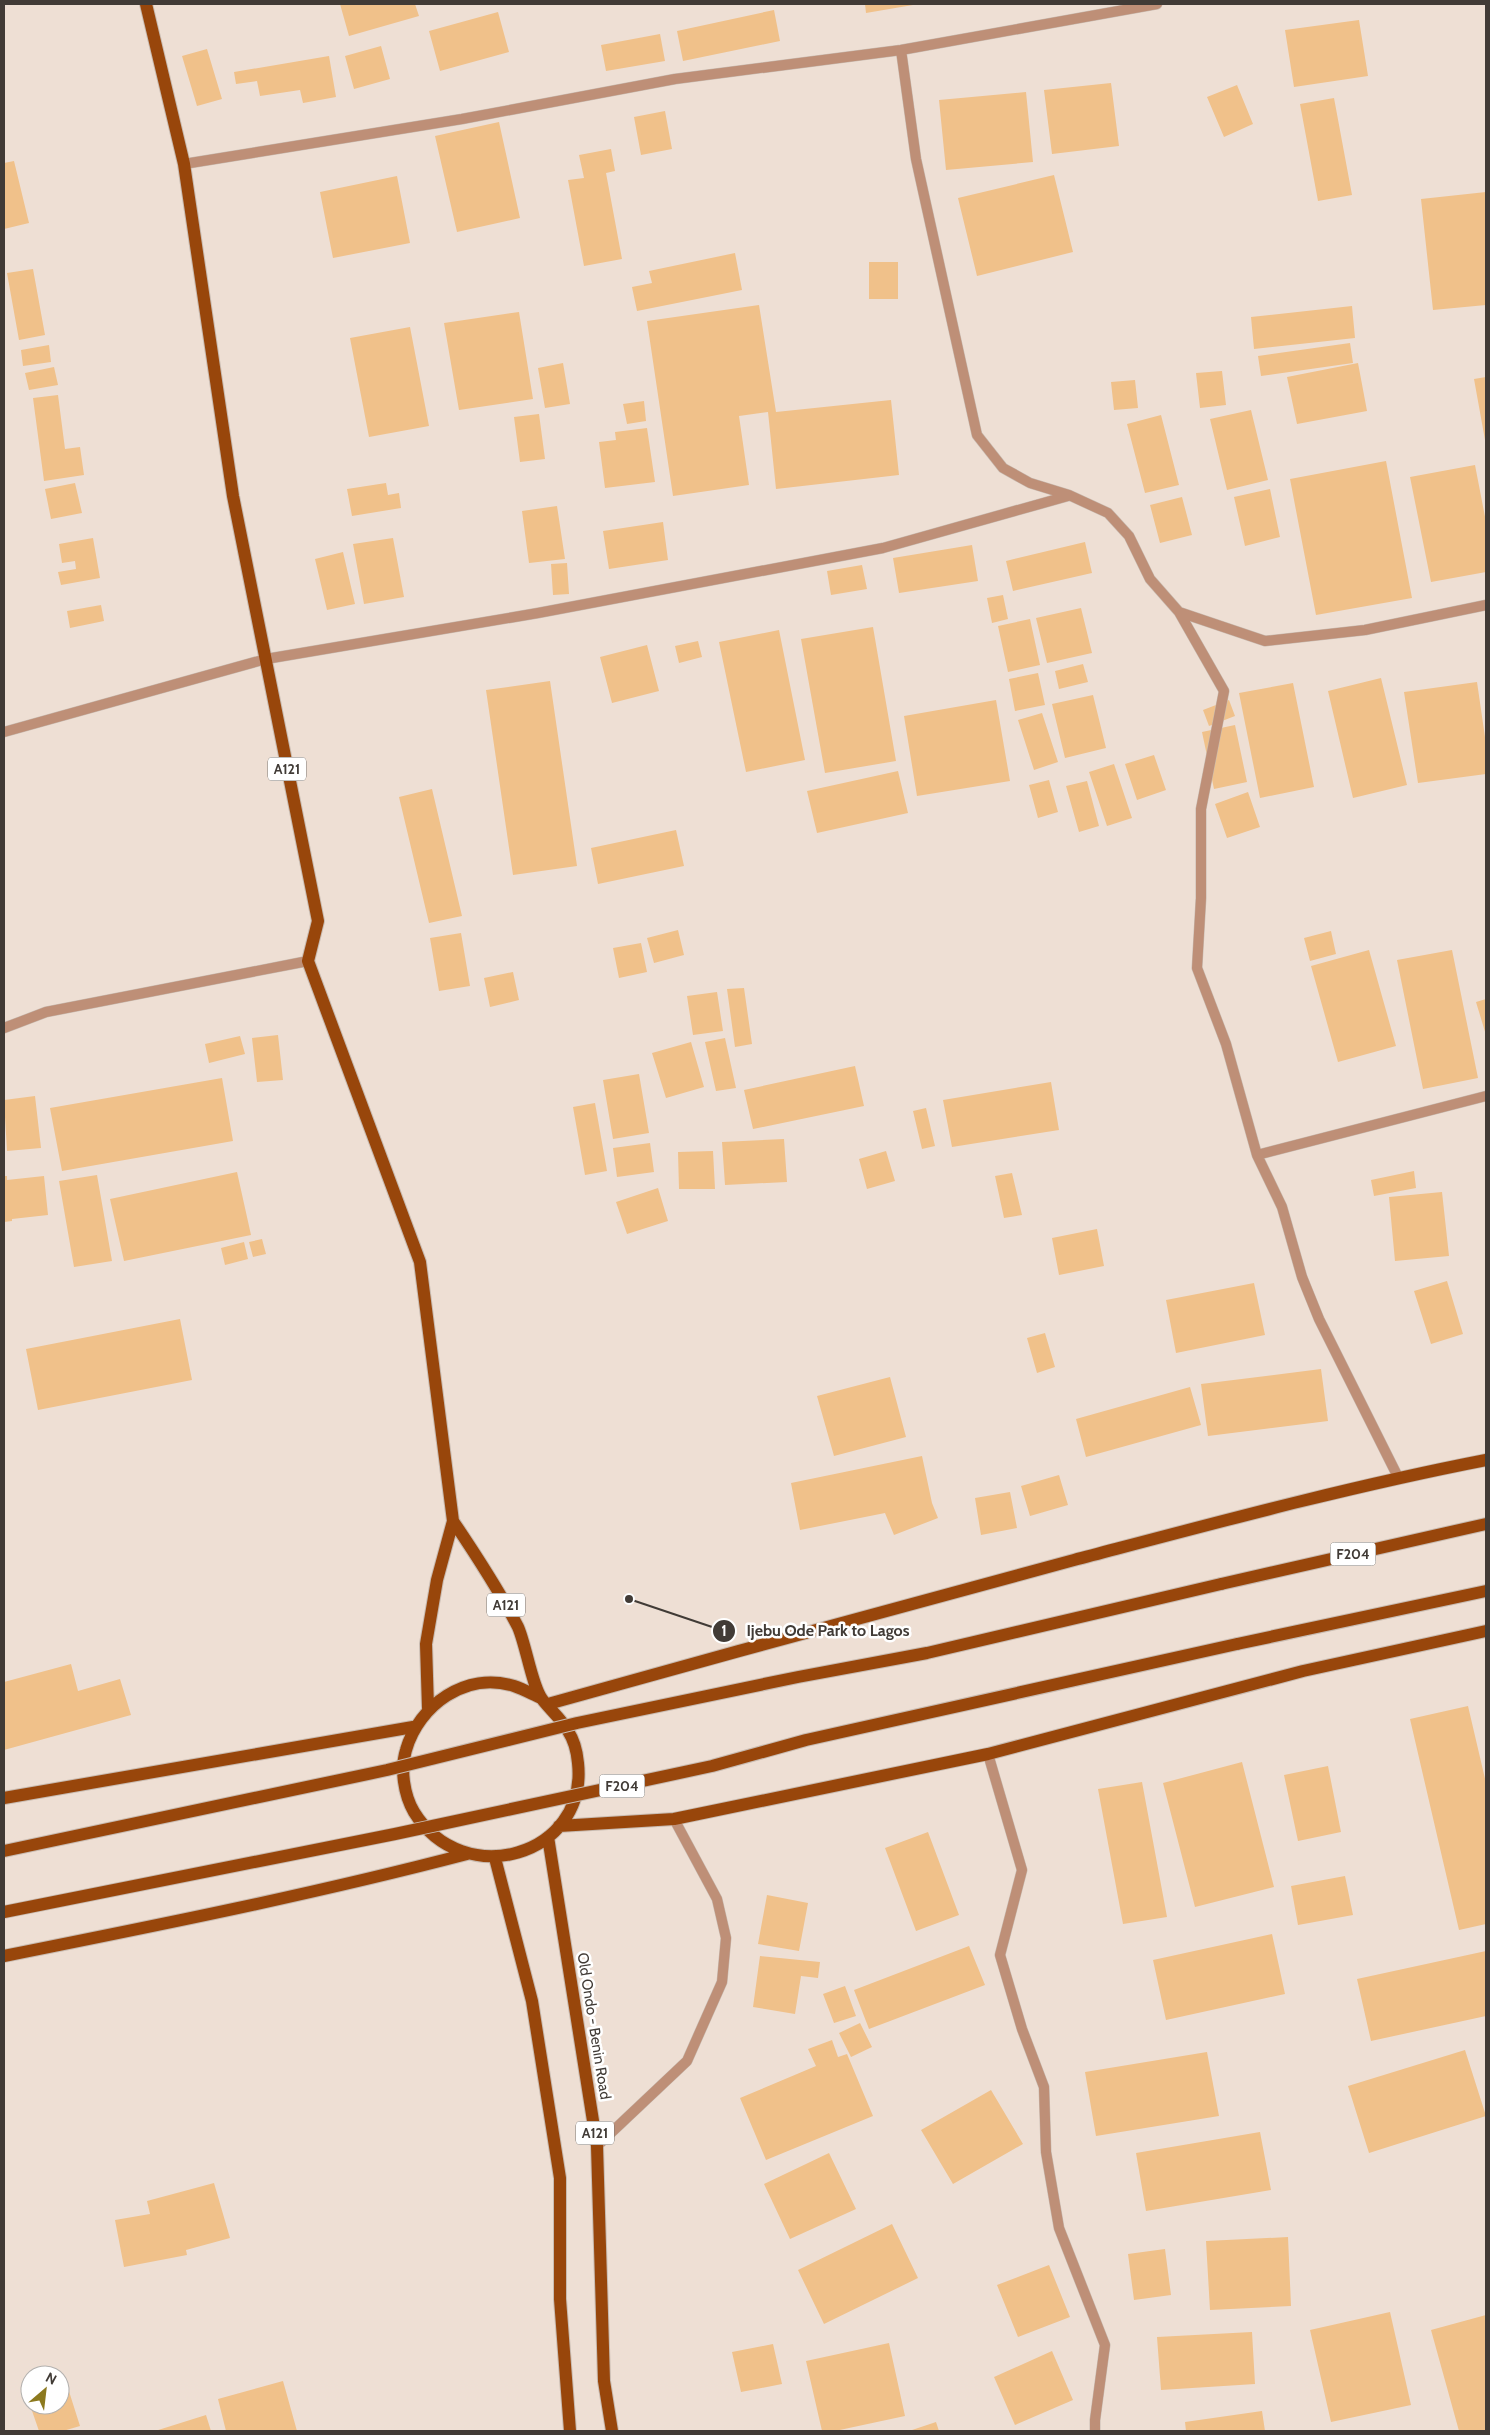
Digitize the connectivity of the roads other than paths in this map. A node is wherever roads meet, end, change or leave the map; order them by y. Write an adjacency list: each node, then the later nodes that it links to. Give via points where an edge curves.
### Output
1 (146, 4): 5 (main road, A121)
2 (1157, 4): 3 (street)
3 (1144, 5): 4 (street)
4 (902, 50): 5 (street, via 675,79); 6 (street, via 916,159 977,435 1003,468 1030,483)
5 (184, 164): 9 (main road, A121, via 233,496)
6 (1069, 495): 8 (street, via 1108,513 1129,536 1150,579); 9 (street, via 883,548)
7 (1486, 605): 8 (street, via 1365,630 1265,640)
8 (1179, 612): 14 (street, via 1224,691 1201,809 1197,968 1226,1044)
9 (266, 660): 10 (street); 11 (main road, A121, via 318,921)
10 (4, 732)
11 (308, 961): 12 (street, via 46,1012); 17 (main road, A121, via 420,1262)
12 (4, 1028)
13 (1486, 1096): 14 (street)
14 (1257, 1155): 16 (street, via 1282,1207 1302,1277 1319,1319)
15 (1486, 1460): 16 (main road)
16 (1398, 1477): 21 (main road)
17 (453, 1521): 21 (main road, A121, via 488,1574 518,1629); 22 (main road, A121, via 437,1580 426,1644)
18 (1486, 1524): 29 (main road, F204, bridge, via 927,1653 577,1723 387,1770)
19 (1486, 1591): 32 (main road, F204, bridge, via 806,1740 703,1768 405,1832)
20 (1486, 1631): 24 (main road, via 1302,1671)
21 (545, 1701): 22 (main road, A121, via 513,1686 482,1682 453,1691); 27 (main road, A121, via 561,1718 577,1754 576,1792)
22 (428, 1708): 23 (main road, A121)
23 (413, 1728): 25 (main road); 30 (main road, A121, via 405,1752 403,1778 410,1804 423,1826 443,1844)
24 (988, 1754): 26 (main road); 37 (street, via 1022,1870 1000,1955 1022,2029 1044,2087 1046,2152 1059,2228 1105,2345)
25 (4, 1798)
26 (674, 1819): 27 (main road); 34 (street, via 717,1899 726,1938 722,1982 687,2061)
27 (559, 1826): 28 (main road, A121)
28 (548, 1837): 31 (main road, A121, via 523,1852); 34 (main road, Old Ondo - Benin Road / A121)
29 (4, 1851)
30 (467, 1854): 31 (main road, A121); 33 (main road)
31 (495, 1858): 35 (main road, A121, via 532,2001 560,2178 560,2299)
32 (4, 1912)
33 (4, 1956)
34 (597, 2146): 36 (main road, Old Ondo - Benin Road / A121, via 604,2381)
35 (570, 2431)
36 (612, 2431)
37 (1096, 2431)

